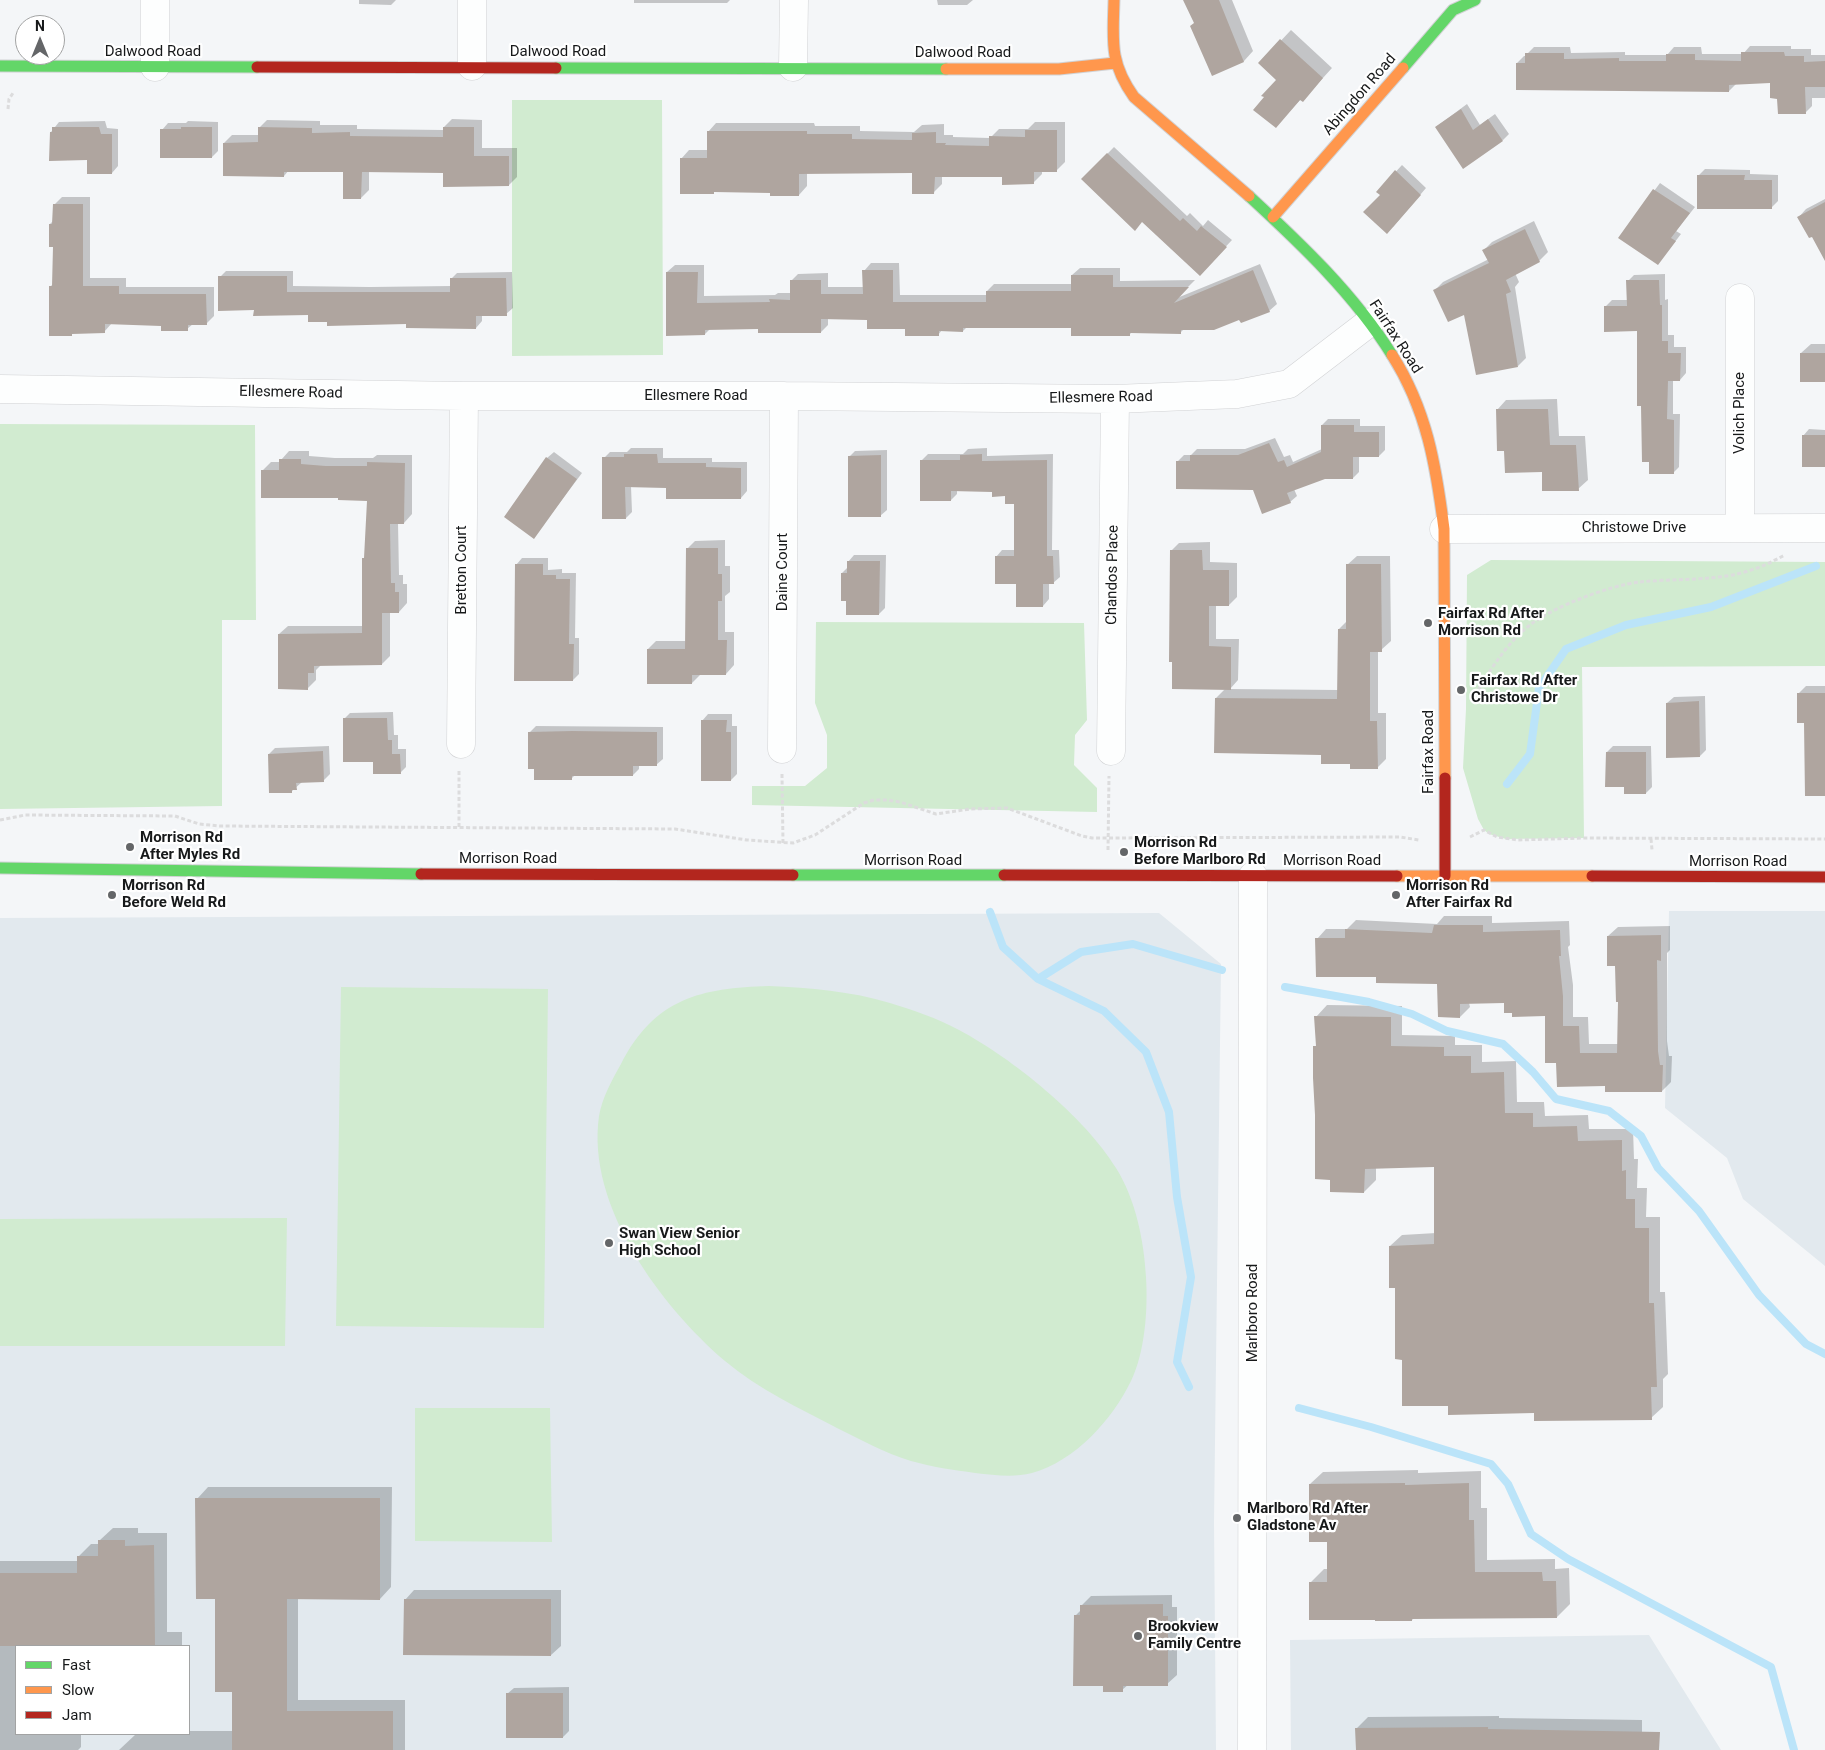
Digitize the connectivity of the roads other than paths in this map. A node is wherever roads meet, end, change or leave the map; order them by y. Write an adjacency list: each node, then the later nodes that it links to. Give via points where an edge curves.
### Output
1 (155, 0): 9 (street)
2 (472, 0): 8 (street)
3 (794, 0): 10 (street)
4 (1114, 0): 6 (street, Fairfax Road)
5 (1460, 3): 11 (street, Abingdon Road)
6 (1116, 63): 10 (street, Dalwood Road, via 1059,69); 11 (street, Fairfax Road, via 1134,98)
7 (0, 66): 9 (street, Dalwood Road)
8 (472, 66): 9 (street, Dalwood Road); 10 (street, Dalwood Road)
9 (155, 67)
10 (794, 67)
11 (1273, 217): 13 (street, Fairfax Road, via 1316,258)
12 (1740, 298): 18 (street, Volich Place)
13 (1370, 322): 17 (street, Ellesmere Road, via 1289,384 1236,394); 20 (street, Fairfax Road, via 1400,366 1418,404 1431,446)
14 (0, 389): 15 (street, Ellesmere Road)
15 (464, 396): 16 (street, Ellesmere Road); 21 (street, Bretton Court)
16 (784, 396): 17 (street, Ellesmere Road); 22 (street, Daine Court)
17 (1116, 399): 23 (street, Chandos Place)
18 (1740, 528): 19 (street, Christowe Drive); 20 (street, Christowe Drive)
19 (1825, 528)
20 (1444, 529): 26 (street, Fairfax Road)
21 (461, 744)
22 (782, 749)
23 (1111, 751)
24 (0, 868): 25 (street, Morrison Road, via 469,874)
25 (1253, 876): 26 (street, Morrison Road); 28 (street, Marlboro Road)
26 (1445, 876): 27 (street, Morrison Road)
27 (1825, 877)
28 (1252, 1750)

